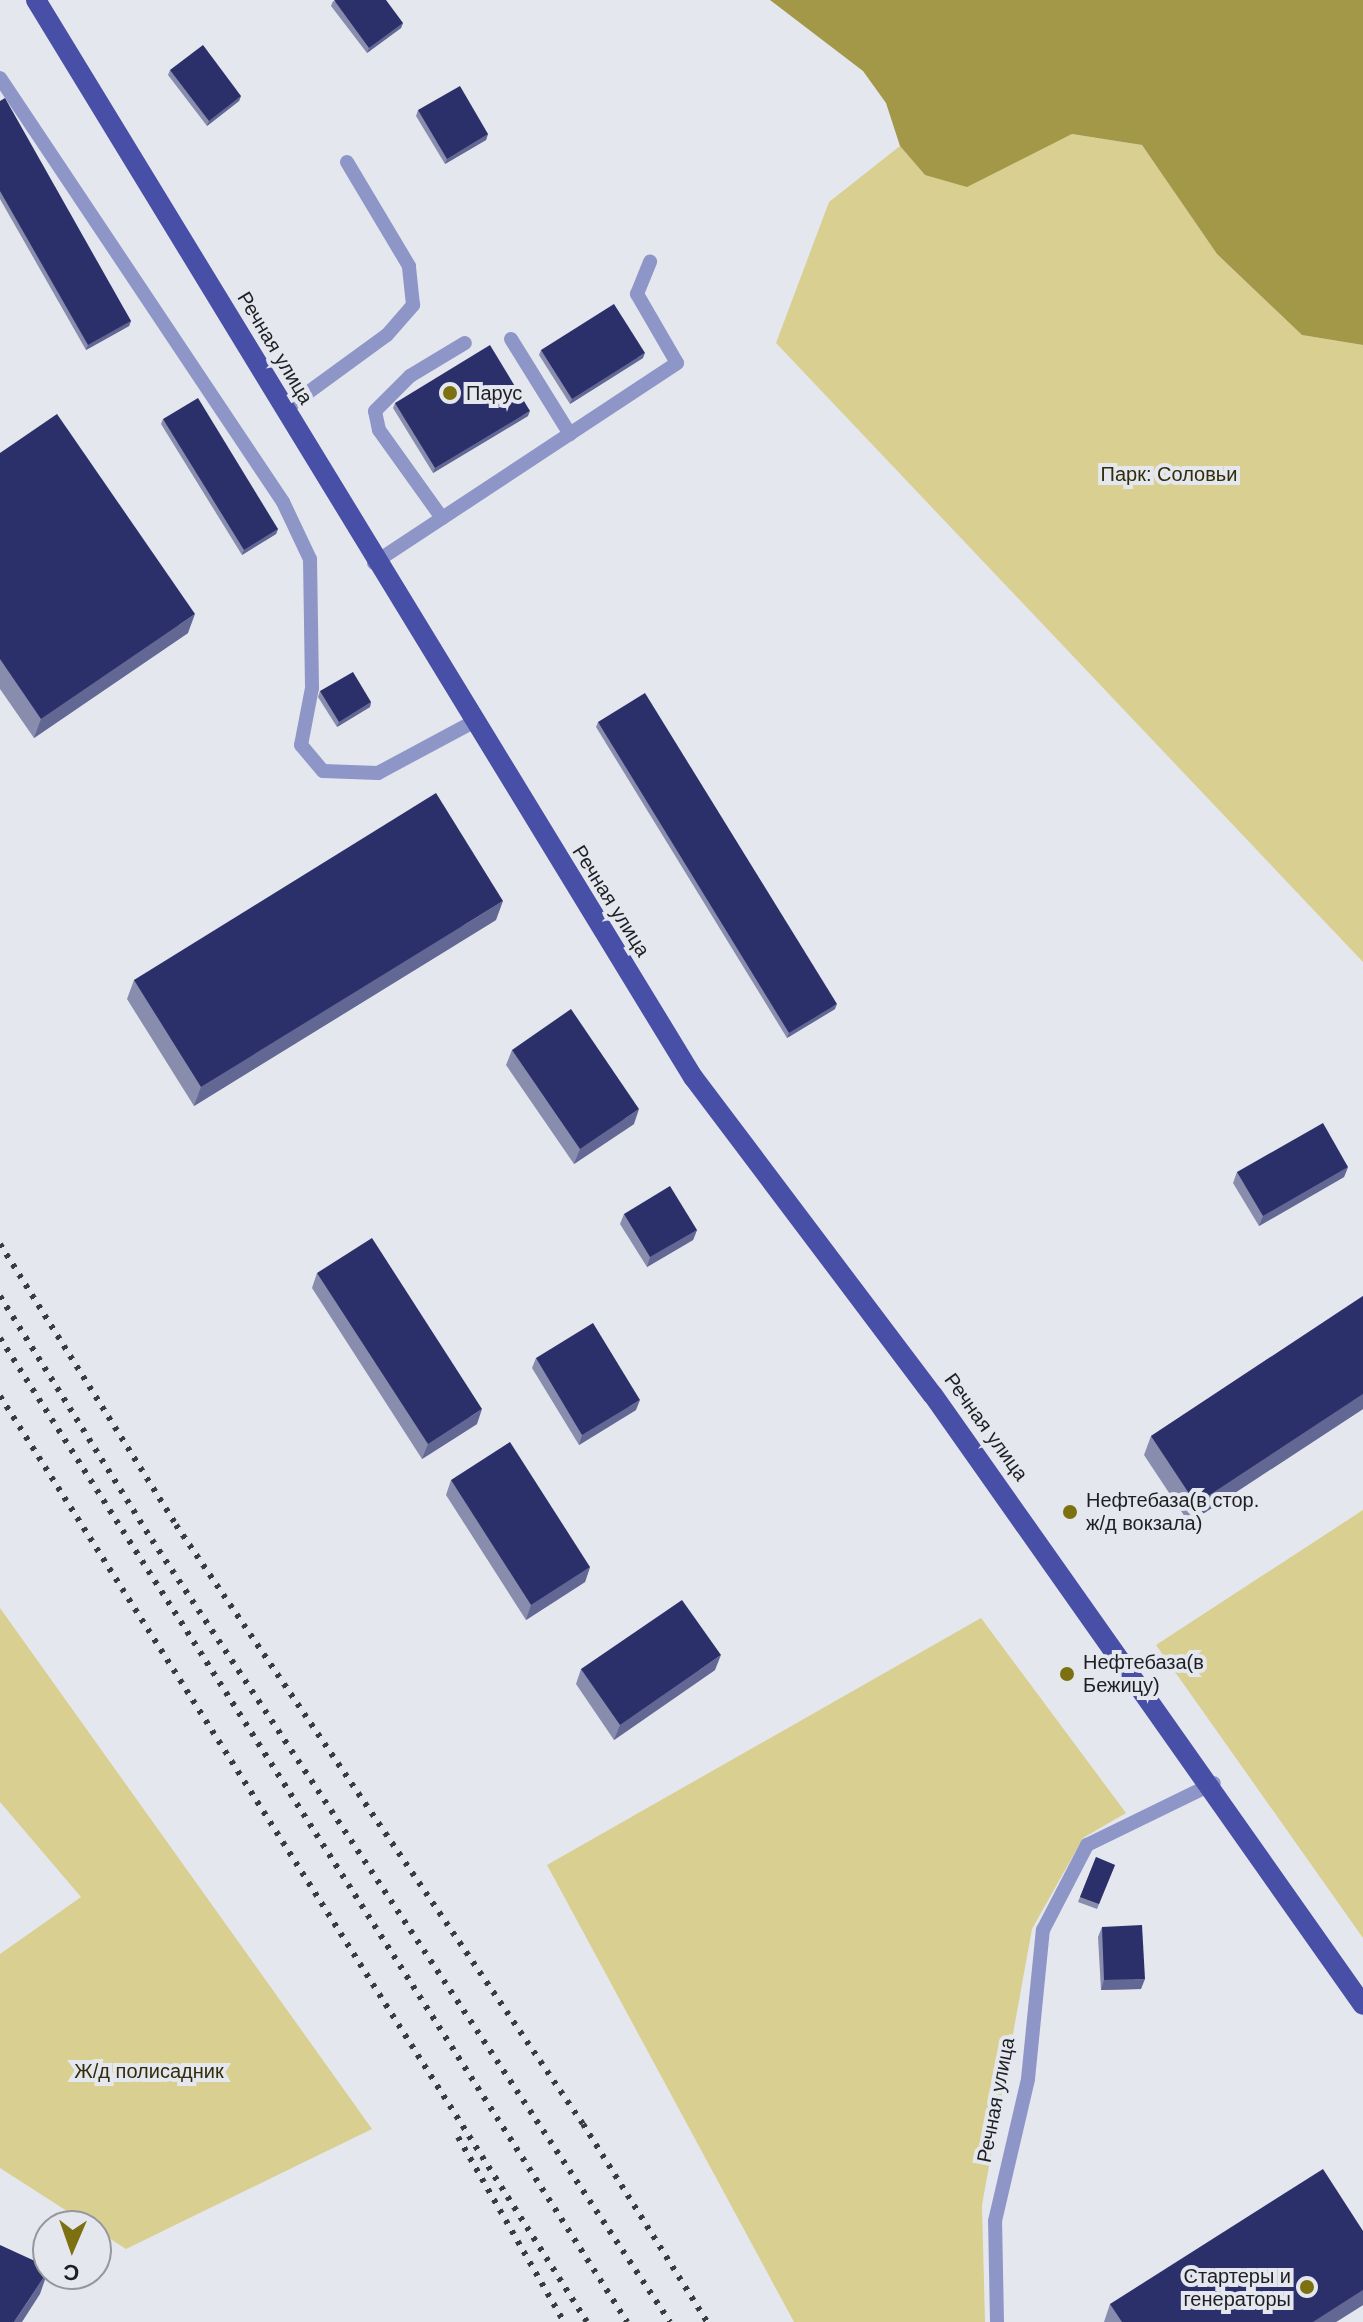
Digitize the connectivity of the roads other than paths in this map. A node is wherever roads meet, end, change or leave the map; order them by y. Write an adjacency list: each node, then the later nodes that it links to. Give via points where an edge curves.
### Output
1 (36, 0): 7 (main road, Речная улица)
2 (0, 78): 11 (lane, via 297,530 310,559 312,688 301,745 323,771 378,773)
3 (347, 162): 7 (lane, via 409,266 413,305 387,335)
4 (650, 262): 8 (lane, via 637,294 677,363)
5 (511, 339): 8 (lane)
6 (465, 343): 9 (lane, via 410,376 375,411 379,430)
7 (284, 410): 10 (main road, Речная улица)
8 (570, 434): 9 (lane)
9 (442, 518): 10 (lane)
10 (374, 563): 11 (main road, Речная улица)
11 (473, 722): 12 (main road, Речная улица, via 731,1134 933,1395)
12 (1214, 1783): 13 (main road, Речная улица); 14 (lane, Речная улица, via 1087,1845 1043,1930 1028,2079 995,2221)
13 (1363, 2005)
14 (997, 2322)

